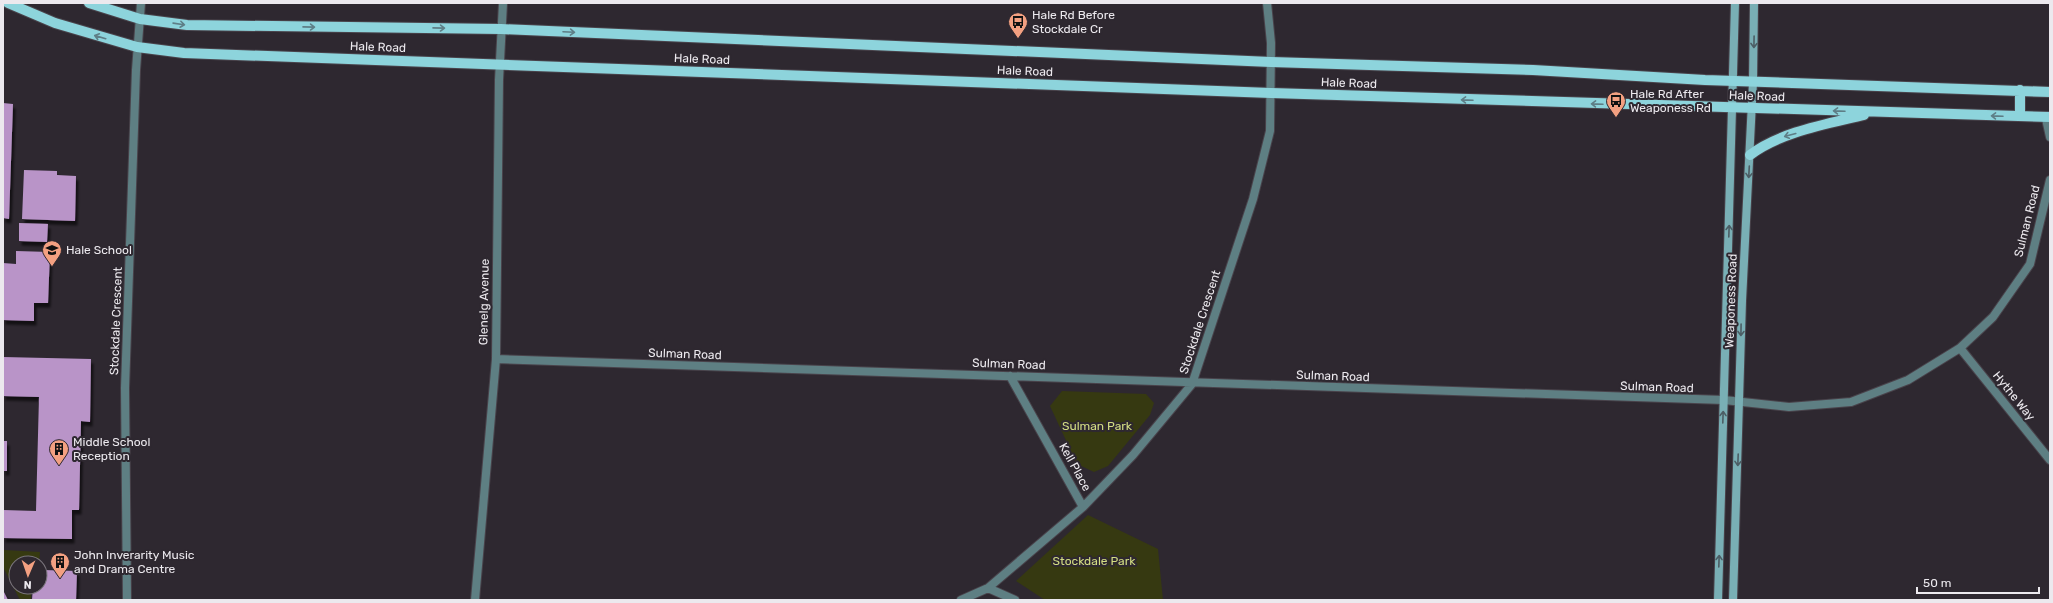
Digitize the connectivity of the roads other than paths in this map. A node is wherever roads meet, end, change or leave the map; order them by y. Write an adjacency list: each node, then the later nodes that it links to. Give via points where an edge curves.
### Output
1 (8, 3): 10 (main road, Hale Road, one-way to 1, via 55,24)
2 (89, 3): 8 (main road, Hale Road)
3 (141, 3): 8 (street, Stockdale Crescent)
4 (503, 3): 9 (street, Glenelg Avenue)
5 (1267, 3): 11 (street, Stockdale Crescent)
6 (1735, 3): 13 (main road, Weaponess Road)
7 (1754, 3): 14 (main road, Weaponess Road, one-way to 14)
8 (140, 19): 9 (main road, Hale Road, one-way to 9, via 187,25); 10 (street, Stockdale Crescent)
9 (501, 29): 11 (main road, Hale Road, one-way to 11); 12 (street, Glenelg Avenue)
10 (137, 48): 12 (main road, Hale Road, via 184,53); 35 (street, Stockdale Crescent, via 125,388)
11 (1270, 62): 13 (main road, Hale Road, via 1533,70); 17 (street, Stockdale Crescent)
12 (499, 64): 17 (main road, Hale Road); 27 (street, Glenelg Avenue)
13 (1734, 81): 14 (main road, Hale Road); 18 (main road, Weaponess Road)
14 (1753, 82): 15 (main road, Hale Road); 19 (main road, Weaponess Road)
15 (2020, 90): 16 (main road, Hale Road); 21 (main road)
16 (2050, 92)
17 (1271, 93): 18 (main road, Hale Road, one-way to 17); 29 (street, Stockdale Crescent, via 1270,131 1253,199)
18 (1732, 108): 19 (main road, Hale Road); 30 (main road, Weaponess Road, one-way to 18)
19 (1752, 108): 20 (main road, Hale Road, one-way to 19); 24 (main road, Weaponess Road)
20 (1952, 114): 21 (main road, Hale Road, one-way to 20); 24 (main road, one-way to 24, via 1864,115 1778,139)
21 (2020, 116): 22 (main road, Hale Road)
22 (2047, 117): 23 (street)
23 (2050, 137)
24 (1750, 155): 31 (main road, Weaponess Road, one-way to 31, via 1742,302)
25 (2050, 180): 26 (street, Sulman Road, via 2030,264 1993,317)
26 (1960, 348): 31 (street, Sulman Road, via 1908,380 1851,402 1789,407); 32 (street, Hythe Way)
27 (496, 360): 28 (street, Sulman Road); 36 (street, Glenelg Avenue)
28 (1010, 376): 29 (street, Sulman Road); 33 (street, Kell Place)
29 (1192, 384): 30 (street, Sulman Road); 33 (street, Stockdale Crescent, via 1133,455)
30 (1724, 400): 31 (street, Sulman Road); 39 (main road, Weaponess Road, one-way to 30)
31 (1740, 402): 40 (main road, Weaponess Road, one-way to 40)
32 (2050, 460)
33 (1083, 507): 34 (street, Stockdale Crescent)
34 (988, 588): 37 (street, Stockdale Crescent); 38 (street)
35 (127, 600)
36 (475, 600)
37 (961, 600)
38 (1015, 600)
39 (1718, 600)
40 (1733, 600)

